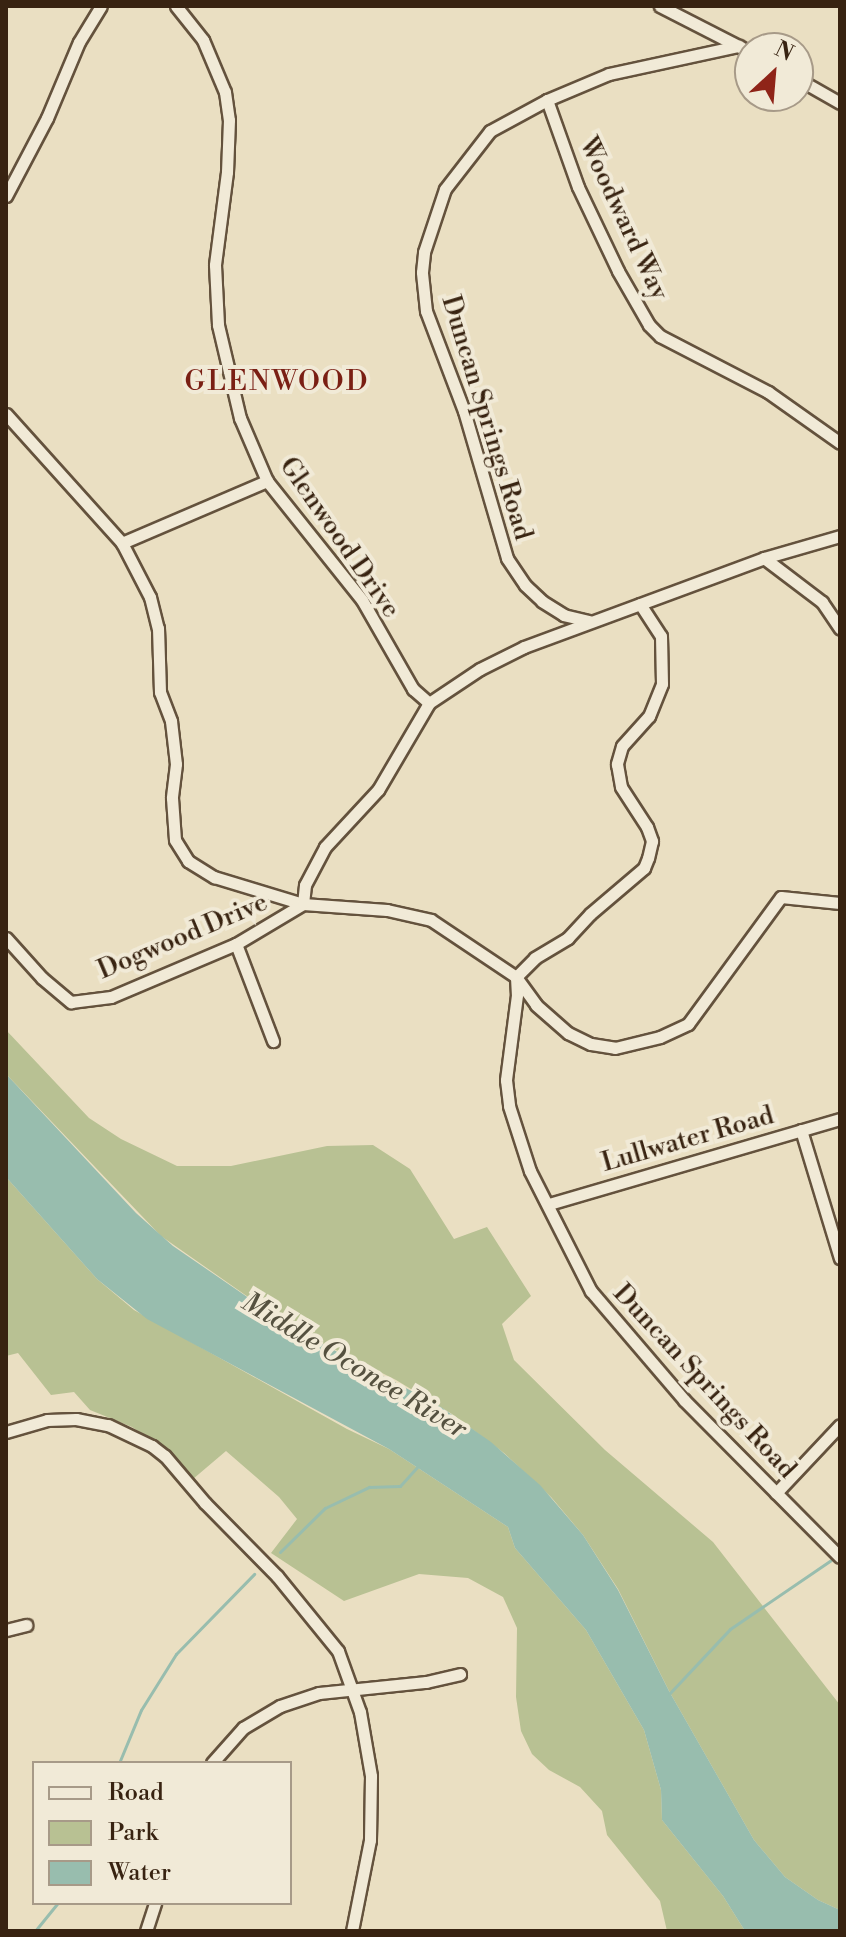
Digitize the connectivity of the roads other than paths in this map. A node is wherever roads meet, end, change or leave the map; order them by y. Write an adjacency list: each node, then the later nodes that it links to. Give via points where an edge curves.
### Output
1 (101, 6): 9 (street)
2 (176, 6): 12 (street, Glenwood Drive, via 203,40 225,92 229,120 215,265 218,325 240,418)
3 (660, 6): 4 (street)
4 (734, 44)
5 (734, 51): 7 (street, Duncan Springs Road, via 609,74)
6 (814, 88): 8 (street)
7 (547, 100): 11 (street, Woodward Way, via 578,187 649,325 660,336 768,392); 17 (street, Duncan Springs Road, via 490,131 462,164 433,219 422,272 426,311 464,411 507,558 542,601 564,615)
8 (840, 103)
9 (6, 196)
10 (6, 414): 14 (street)
11 (840, 443)
12 (267, 481): 14 (street); 19 (street, Glenwood Drive, via 362,600 413,689)
13 (840, 536): 15 (street)
14 (122, 543): 21 (street, via 150,597 158,628 160,692 171,721 176,764 175,840 188,861 214,877)
15 (764, 558): 16 (street); 18 (street, via 822,602)
16 (640, 604): 17 (street); 24 (street, via 661,636 662,684 649,716 622,746 617,764 621,787 652,841 648,858 644,868 568,938)
17 (589, 621): 19 (street, via 480,669)
18 (840, 629)
19 (429, 703): 21 (street, Dogwood Drive, via 378,790 325,847 305,885)
20 (840, 903): 24 (street, via 781,897 688,1024 639,1044 615,1048 568,1033 536,1005)
21 (303, 904): 23 (street, Dogwood Drive); 24 (street, via 387,910 431,920)
22 (6, 938): 23 (street, Dogwood Drive, via 71,1002 111,997)
23 (236, 944): 25 (street)
24 (516, 977): 28 (street, Duncan Springs Road, via 506,1080 509,1106 530,1171)
25 (273, 1041)
26 (840, 1119): 27 (street, Lullwater Road)
27 (801, 1130): 28 (street, Lullwater Road); 29 (street)
28 (549, 1204): 32 (street, Duncan Springs Road, via 591,1291 684,1400)
29 (840, 1258)
30 (840, 1425): 32 (street)
31 (6, 1432): 37 (street, via 47,1420 76,1419 108,1425 165,1456 277,1576 338,1651)
32 (776, 1493): 33 (street, Duncan Springs Road)
33 (840, 1557)
34 (26, 1625): 35 (street)
35 (6, 1630)
36 (460, 1674): 37 (street)
37 (351, 1689): 38 (street, via 280,1706 243,1728); 41 (street, via 368,1743 372,1808 366,1872)
38 (214, 1761)
39 (154, 1905): 40 (street)
40 (146, 1931)
41 (352, 1931)

